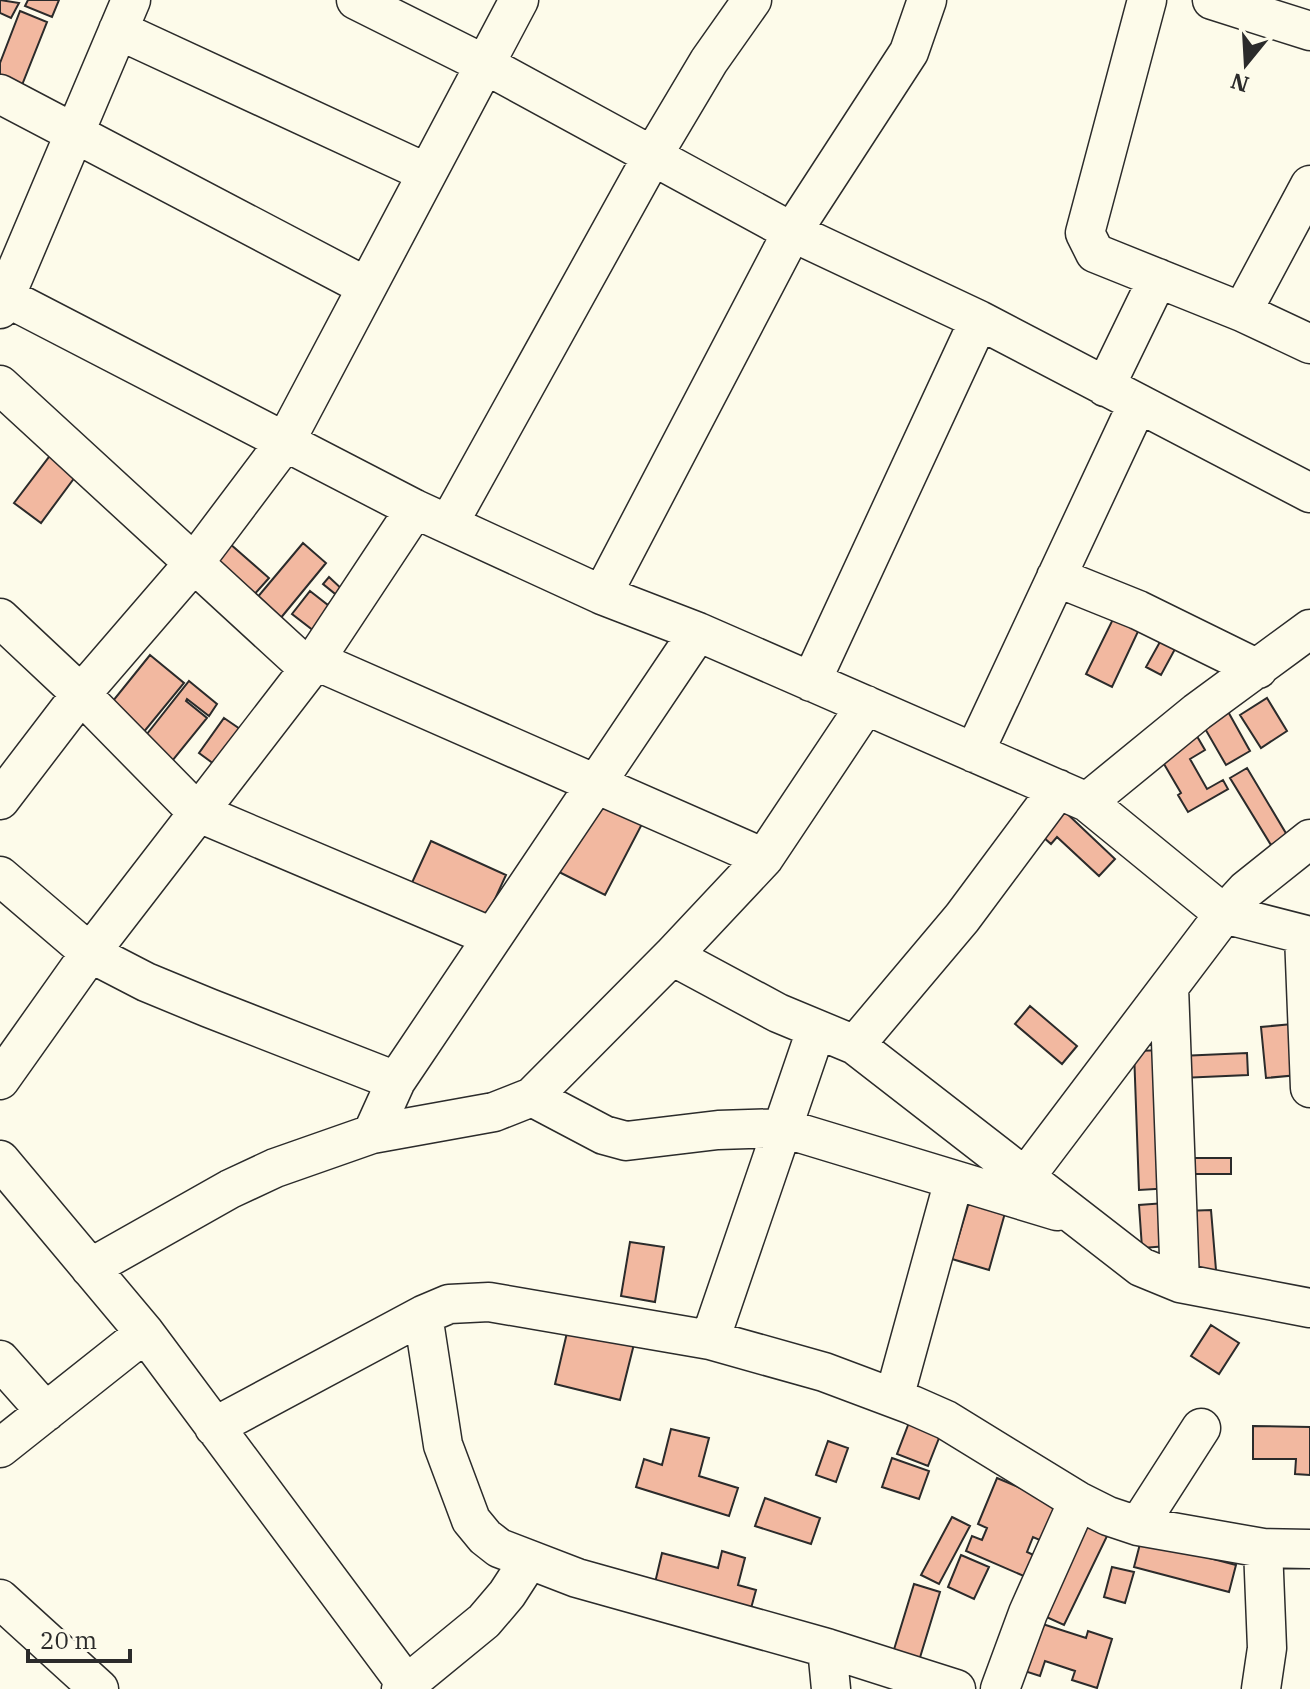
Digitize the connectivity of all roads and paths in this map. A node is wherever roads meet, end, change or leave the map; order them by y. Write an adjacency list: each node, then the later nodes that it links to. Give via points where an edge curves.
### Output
1 (356, 0): 9 (street)
2 (519, 0): 9 (street)
3 (752, 0): 12 (street)
4 (927, 0): 15 (street, via 909,52)
5 (1147, 0): 16 (street, via 1085,233 1095,253)
6 (1212, 0): 8 (street)
7 (124, 15): 11 (street); 13 (street)
8 (1310, 31)
9 (484, 64): 12 (street); 13 (street)
10 (0, 94): 11 (street)
11 (75, 132): 17 (street); 18 (street)
12 (653, 155): 15 (street); 26 (street)
13 (427, 173): 17 (street)
14 (1310, 185): 19 (street)
15 (792, 232): 20 (street); 29 (street)
16 (1158, 278): 19 (street); 23 (street)
17 (367, 287): 24 (street)
18 (2, 300): 24 (street)
19 (1242, 312): 21 (street)
20 (979, 320): 23 (street); 35 (street)
21 (1310, 344)
22 (0, 385): 27 (street)
23 (1121, 396): 25 (street); 28 (street)
24 (285, 442): 26 (street); 27 (street)
25 (1310, 493)
26 (432, 516): 29 (street); 33 (street)
27 (194, 563): 33 (street); 36 (street)
28 (1056, 577): 34 (street); 38 (street)
29 (602, 595): 32 (street)
30 (0, 618): 36 (street)
31 (1310, 629): 34 (street)
32 (698, 632): 35 (street); 39 (street)
33 (311, 664): 39 (street); 42 (street)
34 (1258, 669): 40 (street)
35 (811, 682): 37 (street)
36 (81, 694): 41 (street); 42 (street)
37 (866, 705): 38 (street); 44 (street)
38 (974, 753): 40 (street)
39 (594, 784): 44 (street); 48 (street)
40 (1072, 796): 46 (street); 53 (street)
41 (0, 800)
42 (197, 812): 48 (street); 49 (street)
43 (1310, 839): 46 (street)
44 (764, 858): 50 (street)
45 (0, 876): 49 (street)
46 (1224, 914): 47 (street); 51 (street)
47 (1307, 935): 56 (street)
48 (492, 937): 55 (street)
49 (90, 953): 54 (street); 55 (street, via 146,982)
50 (672, 956): 52 (street); 57 (street)
51 (1169, 987): 61 (street); 65 (street)
52 (816, 1030): 53 (street); 58 (street)
53 (855, 1045): 61 (street)
54 (0, 1080)
55 (396, 1081): 59 (street)
56 (1310, 1088)
57 (532, 1097): 58 (street, via 626,1141); 59 (street, via 494,1112)
58 (783, 1128): 62 (street); 69 (street)
59 (372, 1134): 64 (street, via 230,1189)
60 (4, 1174): 64 (street)
61 (1026, 1176): 63 (street)
62 (954, 1180): 63 (street); 71 (street)
63 (1079, 1218): 65 (street, via 1141,1267)
64 (90, 1268): 68 (street)
65 (1180, 1283): 66 (street)
66 (1310, 1308)
67 (423, 1315): 69 (street, via 449,1304 489,1302); 73 (street); 80 (street, via 443,1445 471,1520 499,1548)
68 (145, 1333): 72 (street); 73 (street)
69 (710, 1340): 71 (street)
70 (0, 1360): 72 (street)
71 (894, 1398): 76 (street, via 946,1420)
72 (46, 1412): 75 (street)
73 (214, 1427): 83 (street)
74 (1201, 1428): 77 (street)
75 (0, 1448)
76 (1078, 1501): 77 (street); 87 (street)
77 (1138, 1526): 78 (street)
78 (1263, 1548): 79 (street); 88 (street, via 1267,1648)
79 (1310, 1549)
80 (529, 1560): 82 (street); 83 (street, via 484,1621)
81 (0, 1599): 84 (street)
82 (827, 1648): 85 (street); 86 (street)
83 (406, 1687)
84 (99, 1689)
85 (831, 1689)
86 (956, 1689)
87 (1000, 1689)
88 (1261, 1689)

